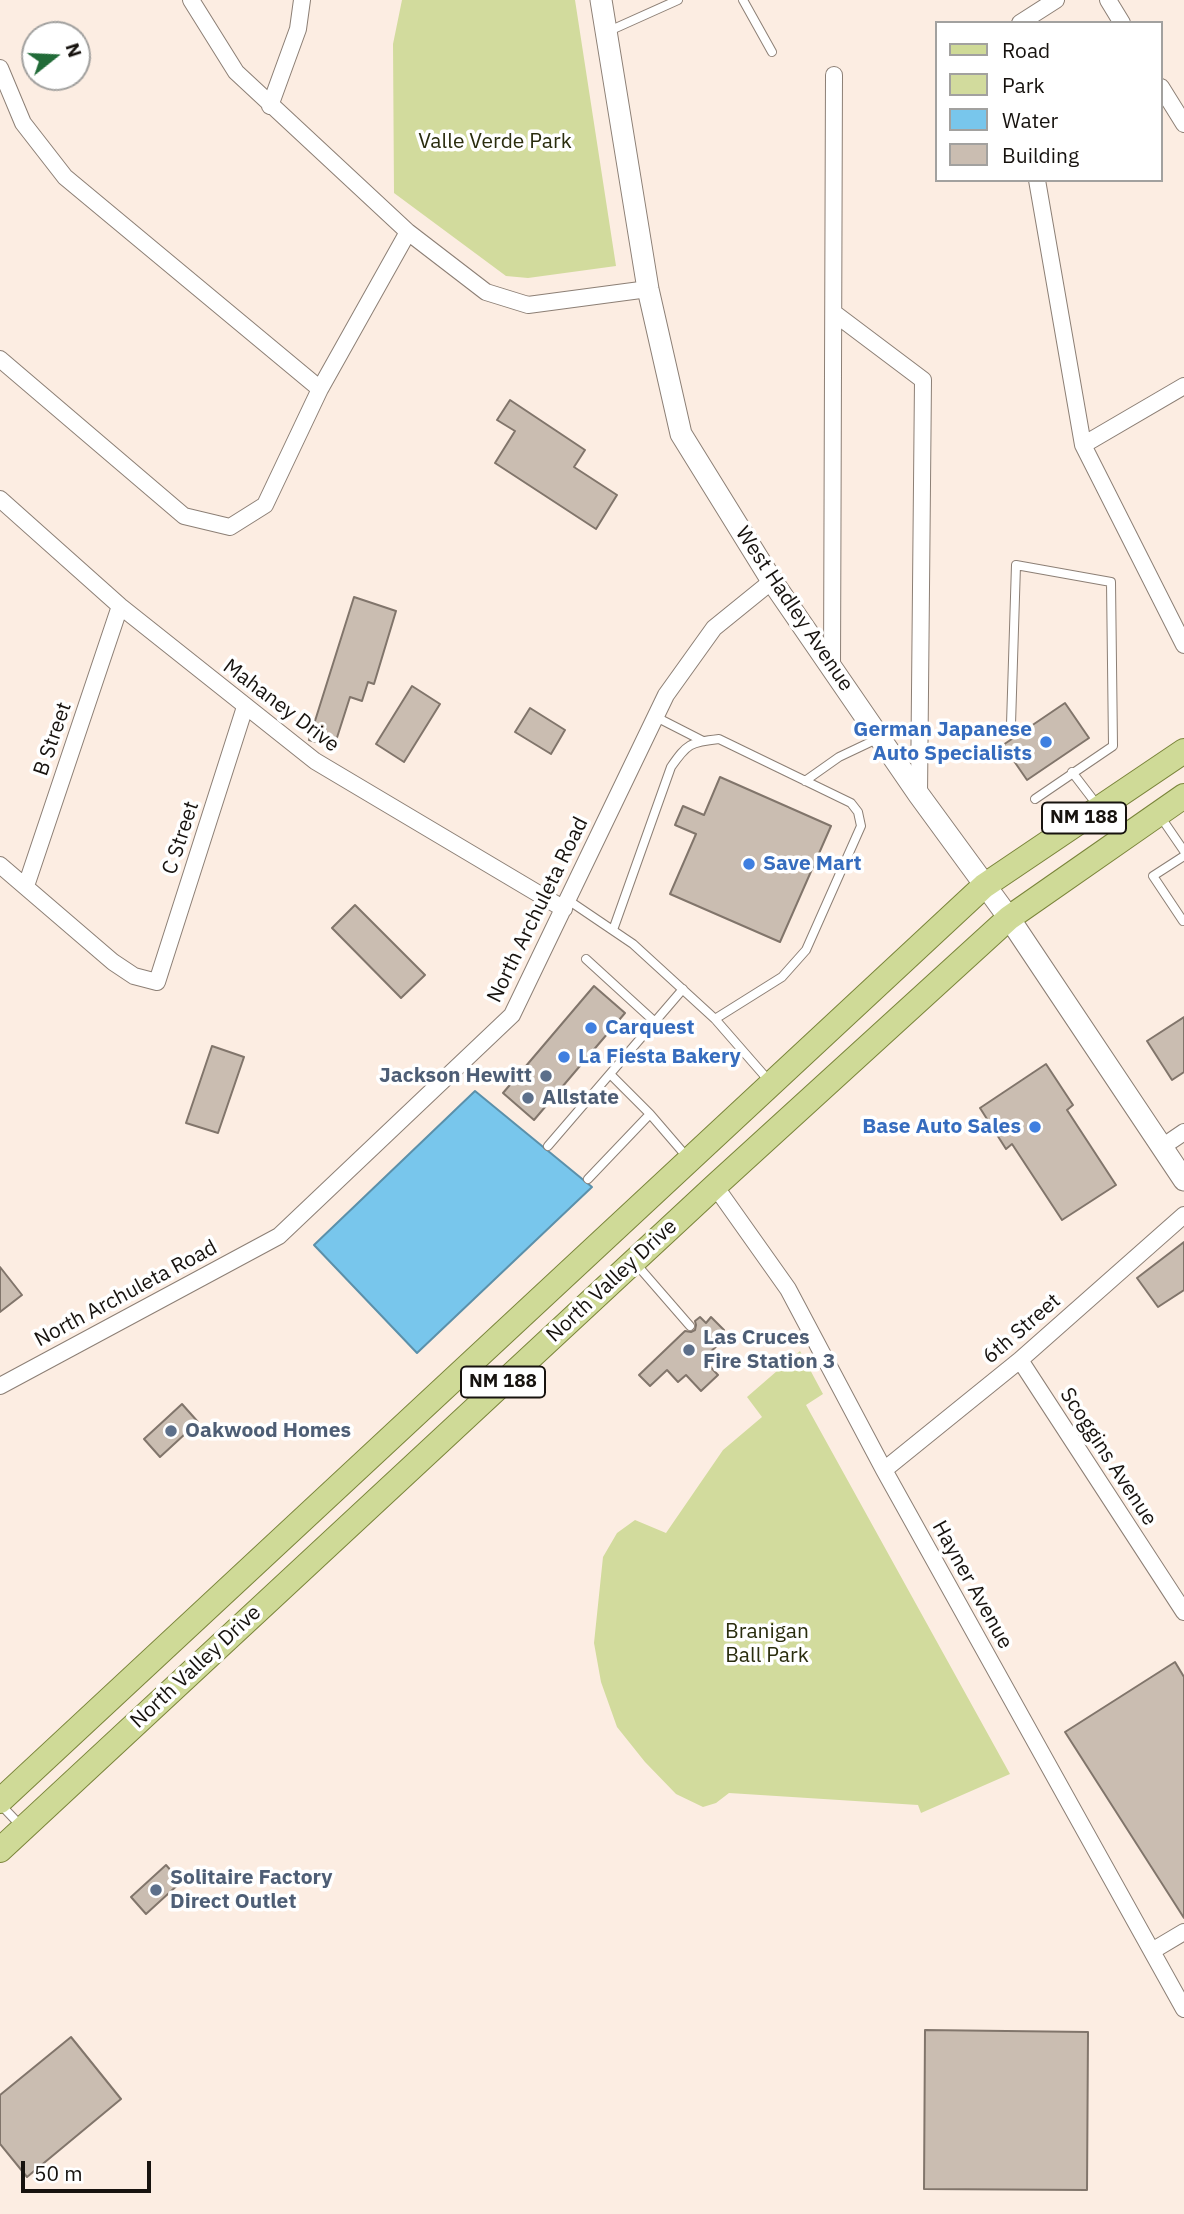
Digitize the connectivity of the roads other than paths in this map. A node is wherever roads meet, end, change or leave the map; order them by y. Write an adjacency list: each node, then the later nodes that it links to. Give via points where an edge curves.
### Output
1 (191, 0): 15 (street, via 236,72)
2 (302, 0): 15 (street, via 298,29)
3 (601, 0): 10 (street, West Hadley Avenue)
4 (678, 0): 10 (lane)
5 (743, 0): 11 (lane)
6 (1056, 0): 8 (street)
7 (1108, 0): 9 (street)
8 (1023, 21)
9 (1121, 21)
10 (606, 32): 19 (street, West Hadley Avenue)
11 (772, 52)
12 (0, 68): 23 (street, via 23,123 65,177)
13 (834, 75): 20 (street)
14 (1163, 89): 16 (street)
15 (270, 106): 18 (street)
16 (1184, 124)
17 (1037, 182): 24 (street)
18 (408, 232): 19 (street, via 486,292 528,305); 23 (street)
19 (648, 289): 26 (street, West Hadley Avenue, via 681,434)
20 (834, 313): 29 (street); 38 (street, via 923,380)
21 (0, 359): 23 (street, via 184,516 229,527 265,505)
22 (1184, 386): 24 (street)
23 (320, 389)
24 (1083, 446): 28 (street)
25 (0, 499): 27 (street, Mahaney Drive)
26 (772, 581): 29 (street, West Hadley Avenue); 31 (street, North Archuleta Road, via 714,628)
27 (120, 606): 30 (street, Mahaney Drive); 45 (street, B Street)
28 (1184, 645)
29 (832, 667): 33 (street, West Hadley Avenue)
30 (245, 707): 45 (street, C Street, via 157,982 134,976 113,961); 47 (street, Mahaney Drive, via 315,761)
31 (656, 716): 34 (lane); 47 (street, North Archuleta Road)
32 (1011, 724): 36 (lane, via 1016,565 1111,582 1113,746)
33 (880, 737): 37 (lane); 38 (street, West Hadley Avenue)
34 (703, 741): 37 (lane, via 719,739); 50 (lane, via 686,746 671,767)
35 (1184, 751): 41 (main road, North Valley Drive / NM 188)
36 (1072, 772): 40 (lane); 41 (lane)
37 (805, 781): 53 (lane, via 851,803 861,826 806,950 782,977)
38 (919, 795): 46 (street, West Hadley Avenue)
39 (1184, 796): 42 (main road, North Valley Drive / NM 188)
40 (1035, 799)
41 (1100, 808): 46 (main road, North Valley Drive / NM 188)
42 (1158, 814): 43 (lane); 48 (main road, North Valley Drive / NM 188)
43 (1184, 854): 49 (lane, via 1153,876)
44 (0, 865): 45 (street)
45 (26, 886)
46 (984, 886): 48 (street, West Hadley Avenue); 56 (main road, North Valley Drive / NM 188)
47 (566, 905): 50 (lane); 69 (street, North Archuleta Road, via 512,1016 279,1236)
48 (1009, 918): 60 (street, West Hadley Avenue); 64 (main road, North Valley Drive / NM 188)
49 (1183, 922)
50 (613, 930): 52 (lane)
51 (586, 959): 54 (lane)
52 (683, 989): 53 (lane); 54 (lane)
53 (715, 1019): 56 (lane)
54 (655, 1021): 55 (lane)
55 (610, 1074): 57 (lane); 59 (lane)
56 (772, 1084): 61 (main road, North Valley Drive / NM 188)
57 (650, 1114): 61 (lane); 62 (lane)
58 (1184, 1132): 60 (street)
59 (548, 1146)
60 (1162, 1147): 63 (street, West Hadley Avenue)
61 (690, 1161): 72 (main road, North Valley Drive / NM 188)
62 (588, 1179)
63 (1184, 1180)
64 (715, 1186): 66 (main road, North Valley Drive / NM 188); 70 (street, Hayner Avenue, via 788,1289)
65 (1184, 1215): 68 (street, 6th Street)
66 (634, 1261): 67 (lane); 73 (main road, North Valley Drive / NM 188)
67 (690, 1326)
68 (1020, 1360): 70 (street, 6th Street); 71 (street, Scoggins Avenue)
69 (0, 1385)
70 (884, 1470): 76 (street, Hayner Avenue)
71 (1184, 1612)
72 (0, 1802): 73 (lane)
73 (23, 1828): 74 (main road, North Valley Drive / NM 188)
74 (0, 1850)
75 (1184, 1932): 76 (street)
76 (1152, 1951): 77 (street, Hayner Avenue)
77 (1184, 2009)

